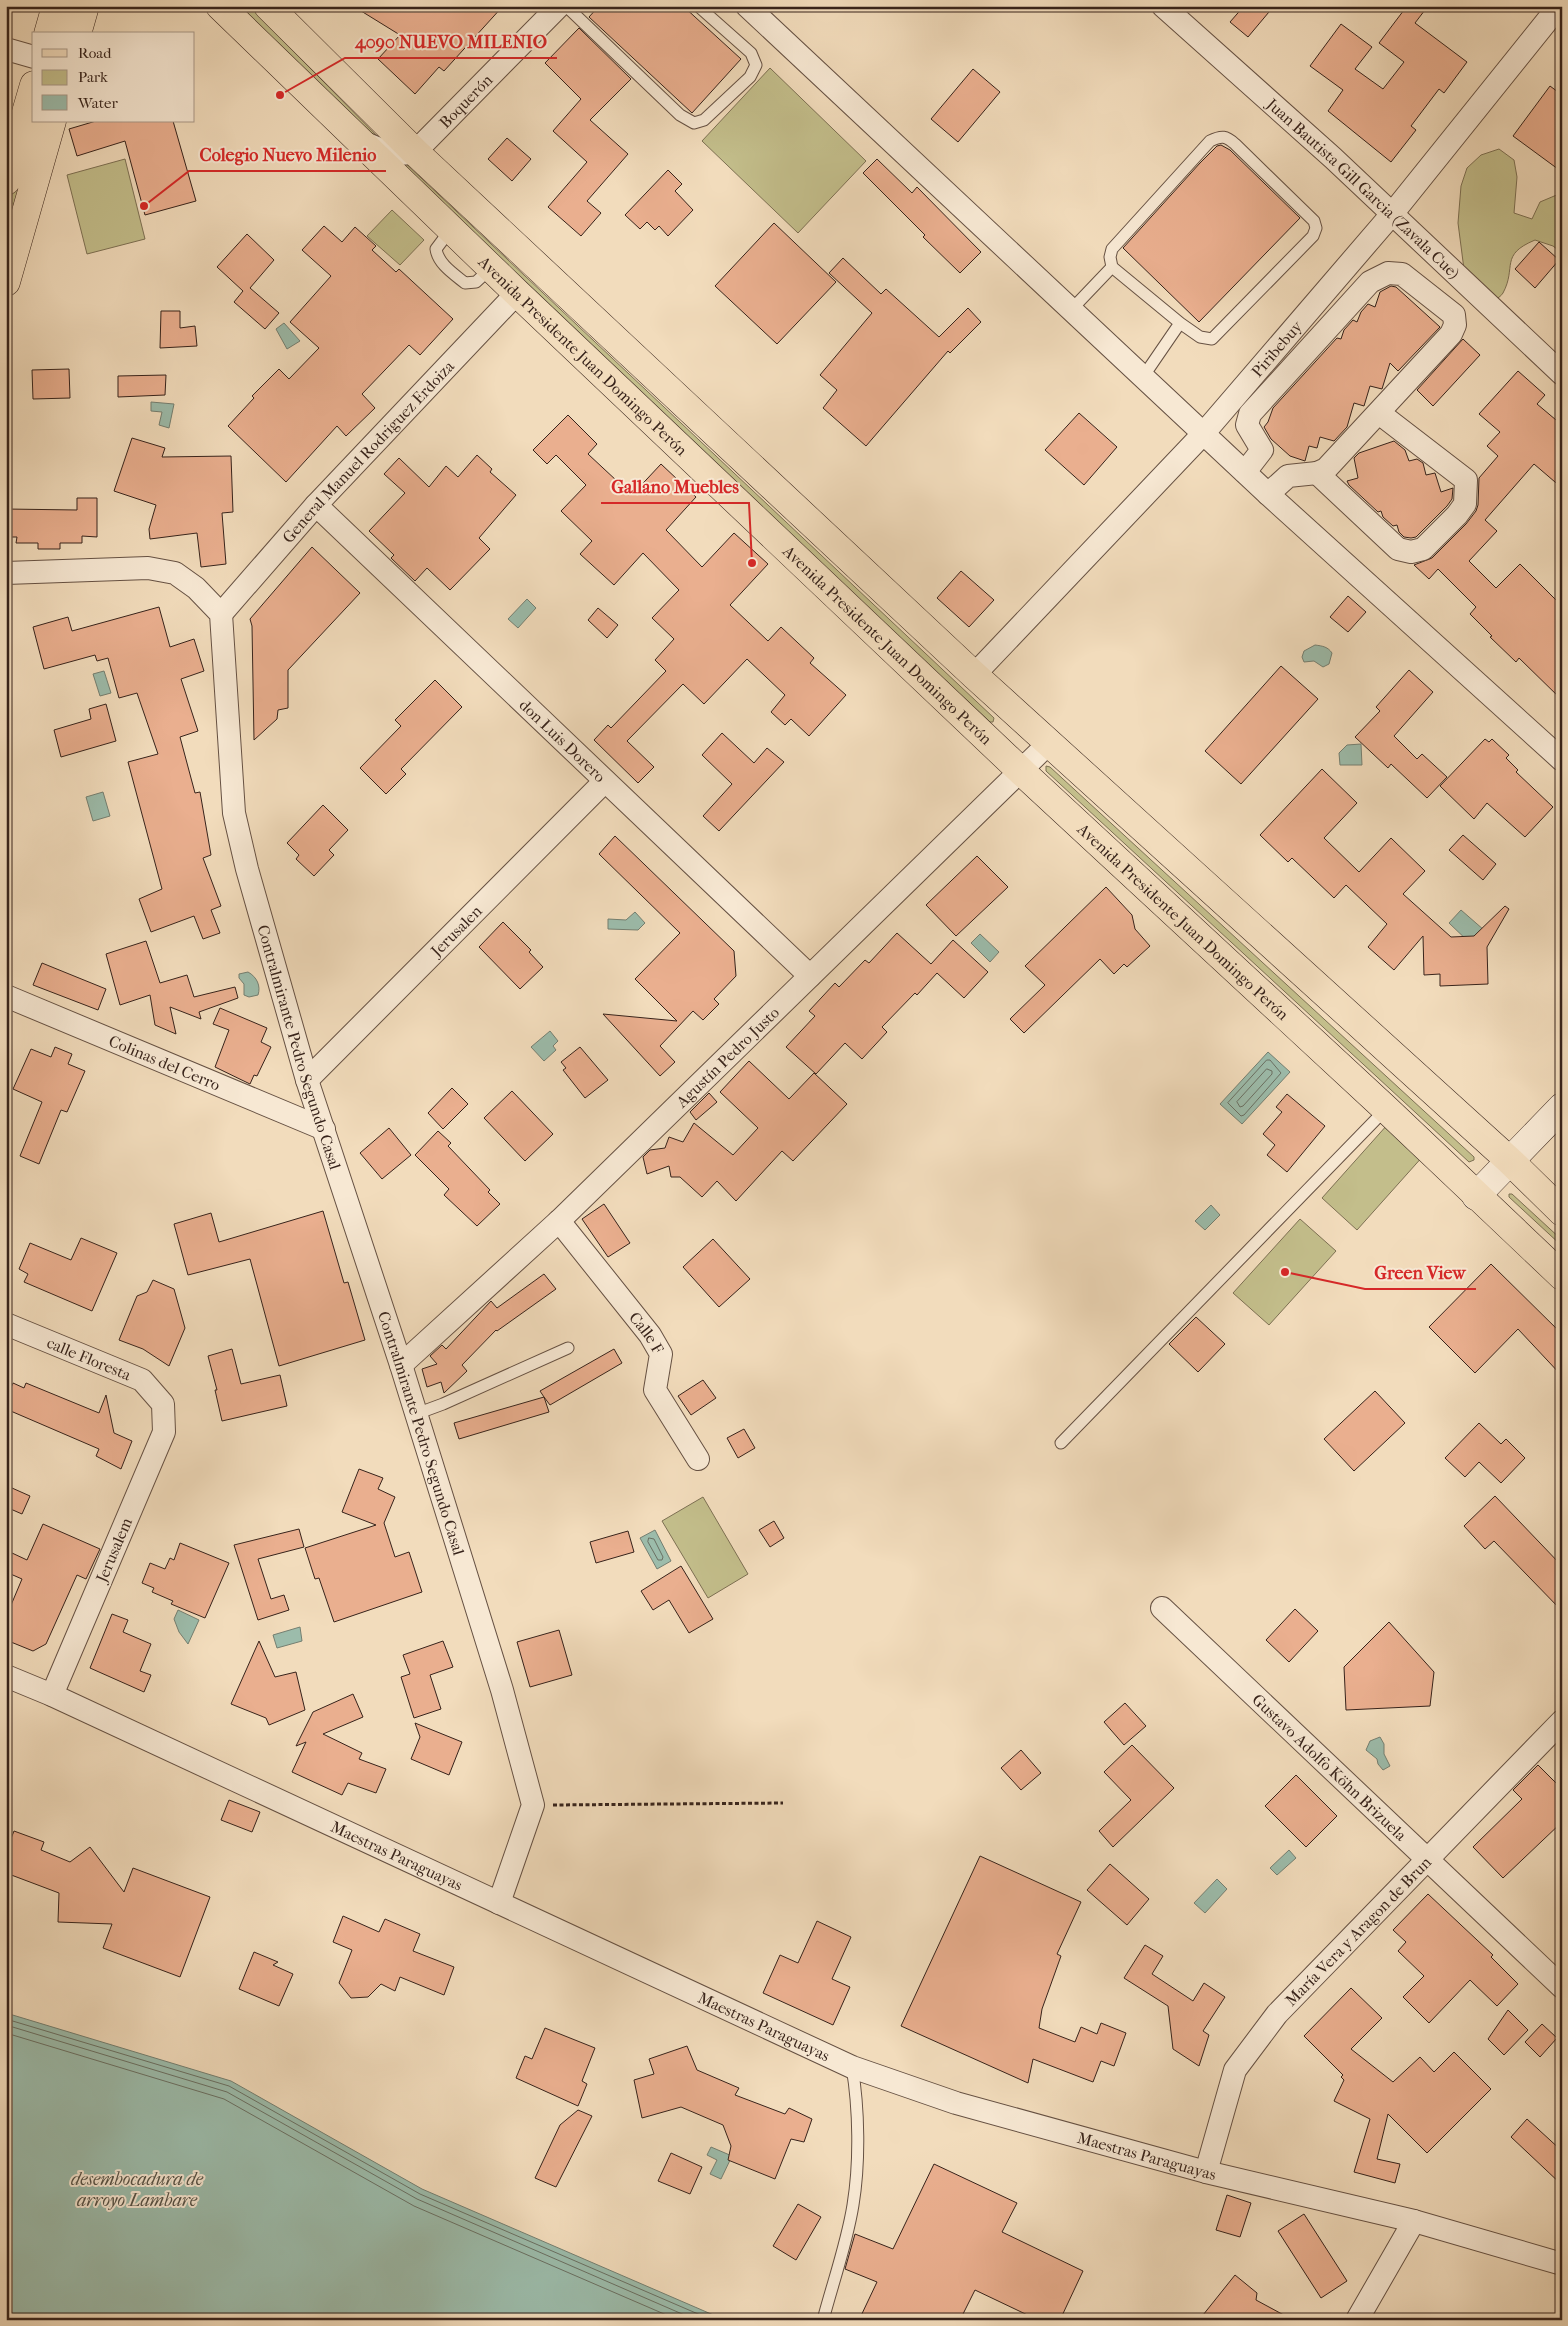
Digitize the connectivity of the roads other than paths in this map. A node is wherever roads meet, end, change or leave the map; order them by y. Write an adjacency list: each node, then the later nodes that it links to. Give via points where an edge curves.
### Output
1 (56, 6): 11 (main road)
2 (85, 6): 12 (main road)
3 (220, 6): 17 (main road, Avenida Presidente Juan Domingo Perón)
4 (268, 6): 18 (main road, Avenida Presidente Juan Domingo Perón)
5 (559, 6): 18 (street, Boquerón)
6 (566, 6): 7 (lane, via 680,115 694,123 704,120 750,77 756,65 751,53)
7 (698, 6)
8 (747, 6): 24 (street)
9 (1163, 6): 20 (street, Juan Bautista Gill Garcia (Zavala Cue))
10 (1559, 6): 20 (street, Piribebuy)
11 (49, 32)
12 (78, 32)
13 (6, 49): 14 (street)
14 (32, 56)
15 (32, 92): 19 (main road)
16 (52, 122): 22 (main road)
17 (358, 140): 18 (street, via 390,153); 23 (main road, Avenida Presidente Juan Domingo Perón)
18 (415, 152): 38 (main road, Avenida Presidente Juan Domingo Perón)
19 (6, 181)
20 (1392, 214): 26 (street, Juan Bautista Gill Garcia (Zavala Cue)); 29 (street, Piribebuy)
21 (1112, 266): 24 (lane); 25 (lane); 25 (lane, via 1112,249 1210,140 1227,137 1314,221 1314,236 1212,339 1200,337)
22 (6, 282)
23 (517, 293): 35 (street, General Manuel Rodriguez Erdoiza); 41 (main road, Avenida Presidente Juan Domingo Perón)
24 (1071, 310): 27 (street)
25 (1180, 323): 27 (lane)
26 (1562, 374)
27 (1143, 377): 29 (street)
28 (1379, 412): 30 (street, via 1452,334 1455,325 1454,315 1402,274 1388,273 1370,282 1250,414 1247,425); 32 (street, via 1326,469); 32 (street, via 1466,480 1464,504 1423,549 1411,552 1398,548)
29 (1204, 434): 31 (street); 38 (street, Piribebuy)
30 (1262, 450): 31 (street); 33 (street)
31 (1245, 472): 34 (street)
32 (1317, 473): 33 (street)
33 (1292, 475): 34 (street)
34 (1268, 494): 40 (street)
35 (316, 505): 37 (street, General Manuel Rodriguez Erdoiza); 42 (street, don Luis Dorero)
36 (6, 573): 37 (street, via 148,568 174,573 196,588)
37 (222, 614): 45 (street, Contralmirante Pedro Segundo Casal, via 234,813)
38 (974, 675): 39 (main road, Avenida Presidente Juan Domingo Perón)
39 (1049, 743): 41 (street, Agustín Pedro Justo); 49 (main road, Avenida Presidente Juan Domingo Perón)
40 (1562, 760)
41 (1022, 772): 43 (street, Agustín Pedro Justo); 47 (main road, Avenida Presidente Juan Domingo Perón)
42 (605, 781): 43 (street, don Luis Dorero); 45 (street, Jerusalen)
43 (810, 976): 52 (street, Agustín Pedro Justo)
44 (6, 996): 48 (street, Colinas del Cerro)
45 (307, 1080): 48 (street, Contralmirante Pedro Segundo Casal)
46 (1562, 1107): 49 (main road)
47 (1386, 1109): 50 (main road, Avenida Presidente Juan Domingo Perón); 59 (lane)
48 (324, 1129): 56 (street, Contralmirante Pedro Segundo Casal)
49 (1510, 1161): 50 (main road); 51 (main road, Avenida Presidente Juan Domingo Perón)
50 (1476, 1196): 53 (main road, Avenida Presidente Juan Domingo Perón)
51 (1562, 1212)
52 (559, 1221): 56 (street, Agustín Pedro Justo); 60 (street, Calle F, via 658,1348 661,1354 655,1390)
53 (1562, 1276)
54 (6, 1324): 57 (street, calle Floresta, via 142,1380)
55 (568, 1348): 58 (lane)
56 (401, 1366): 58 (street, Contralmirante Pedro Segundo Casal)
57 (164, 1404): 63 (street, Jerusalem, via 164,1432)
58 (416, 1414): 66 (street, Contralmirante Pedro Segundo Casal, via 502,1690 533,1805)
59 (1061, 1443)
60 (698, 1459)
61 (1162, 1608): 65 (street, Gustavo Adolfo Köhn Brizuela)
62 (6, 1676): 63 (street, Maestras Paraguayas)
63 (52, 1695): 66 (street, Maestras Paraguayas)
64 (1562, 1721): 65 (street, María Vera y Aragon de Brun)
65 (1427, 1860): 67 (street, Gustavo Adolfo Köhn Brizuela); 69 (street, María Vera y Aragon de Brun, via 1277,2014 1236,2070)
66 (499, 1903): 68 (street, Maestras Paraguayas)
67 (1562, 1988)
68 (852, 2067): 69 (street, Maestras Paraguayas, via 956,2103); 72 (lane, via 857,2120 853,2204)
69 (1206, 2172): 70 (street, Maestras Paraguayas)
70 (1414, 2221): 71 (street, Maestras Paraguayas); 73 (street)
71 (1562, 2264)
72 (823, 2320)
73 (1357, 2320)

